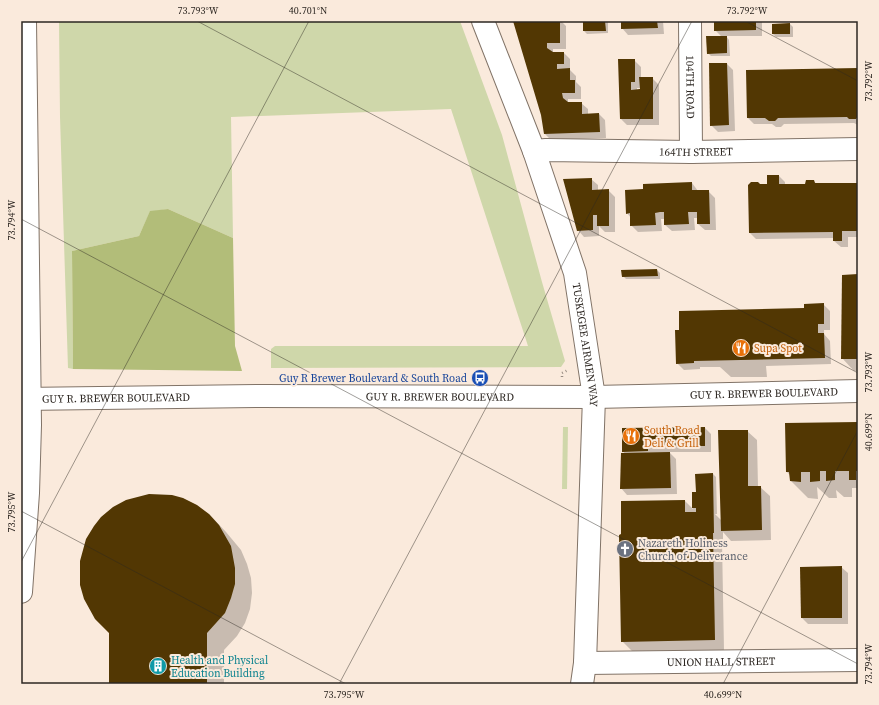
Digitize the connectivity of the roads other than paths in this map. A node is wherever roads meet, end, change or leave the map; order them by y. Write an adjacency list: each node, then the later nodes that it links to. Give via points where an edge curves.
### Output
1 (25, 21): 9 (main road)
2 (483, 21): 5 (main road, TUSKEGEE AIRMEN WAY)
3 (690, 21): 6 (main road, 104TH ROAD)
4 (858, 149): 6 (main road, 164TH STREET)
5 (534, 151): 6 (main road, 164TH STREET); 8 (main road, TUSKEGEE AIRMEN WAY, via 575,273)
6 (691, 152)
7 (858, 391): 8 (main road, GUY R. BREWER BOULEVARD)
8 (594, 396): 9 (main road, GUY R. BREWER BOULEVARD); 12 (main road, TUSKEGEE AIRMEN WAY)
9 (25, 399): 10 (main road, via 28,493)
10 (21, 592)
11 (858, 660): 12 (main road, UNION HALL STREET)
12 (583, 674)

